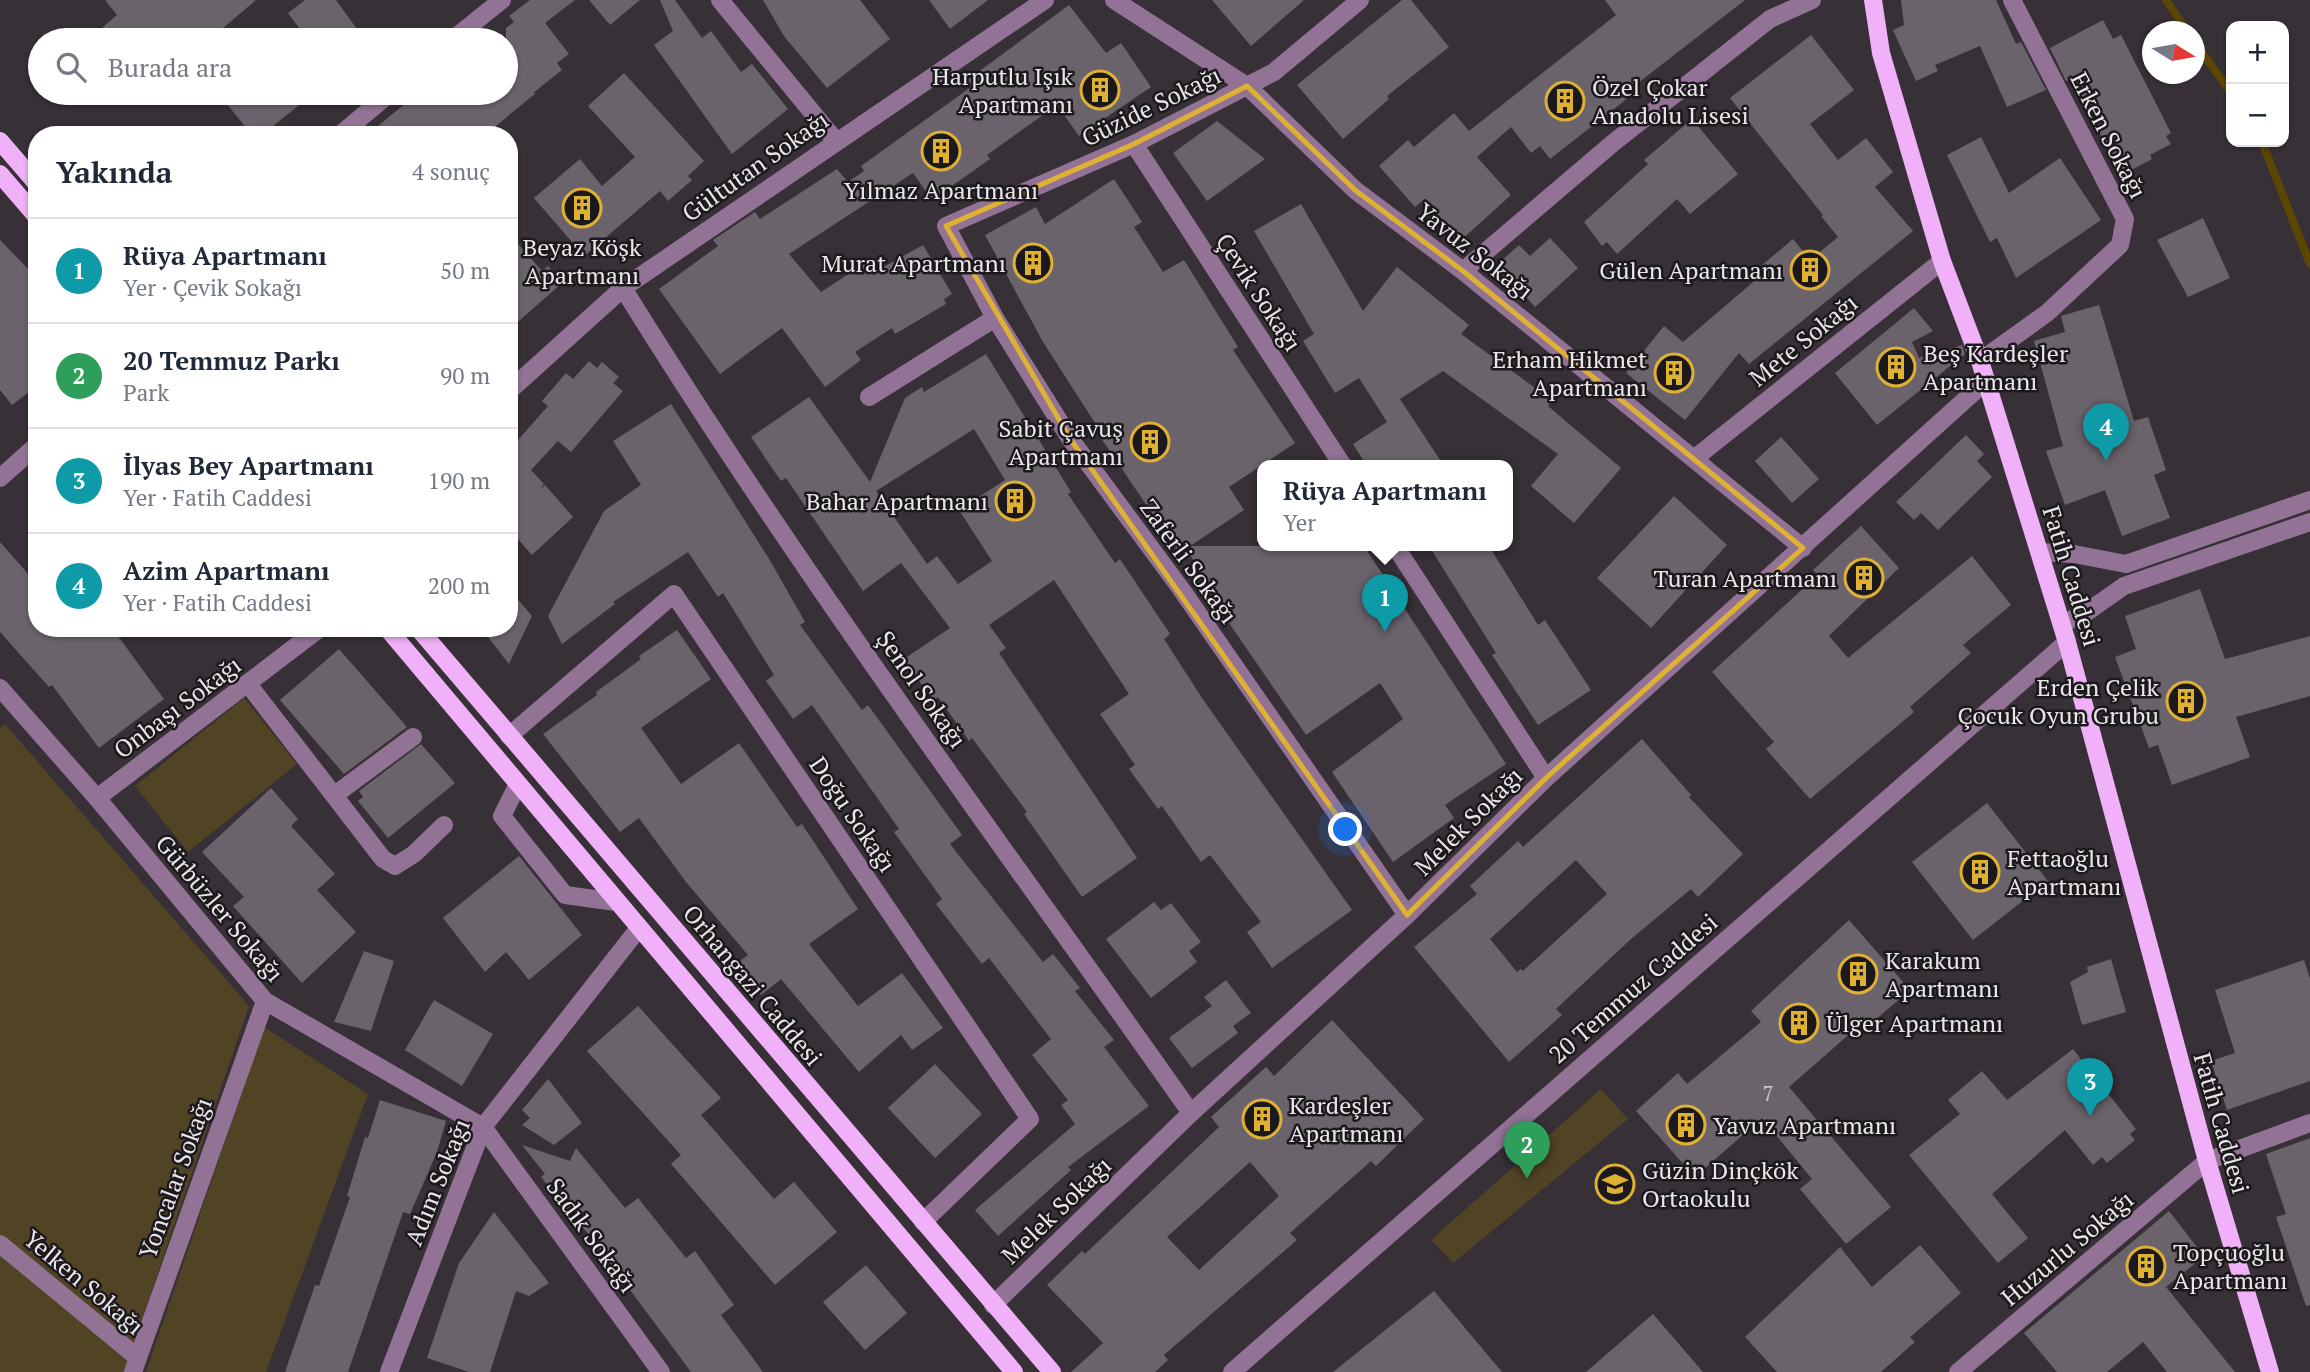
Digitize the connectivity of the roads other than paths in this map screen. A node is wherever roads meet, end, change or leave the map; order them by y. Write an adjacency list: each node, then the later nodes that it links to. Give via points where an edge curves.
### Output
1 (502, 0): 9 (street)
2 (720, 0): 13 (street)
3 (1045, 0): 13 (street, Gültutan Sokağı)
4 (1114, 0): 10 (street, Yavuz Sokağı)
5 (1360, 0): 10 (street, Güzide Sokağı, via 1274,72)
6 (1812, 0): 21 (street, via 1770,19 1613,143)
7 (1873, 0): 20 (main road, Fatih Caddesi, via 1881,53)
8 (2012, 0): 24 (street, Erken Sokağı, via 2125,219 2125,230 2120,245 2048,313)
9 (467, 28)
10 (1247, 86): 15 (street, Güzide Sokağı); 21 (street, Yavuz Sokağı, via 1355,190)
11 (376, 105): 12 (street)
12 (351, 126)
13 (835, 140): 22 (street, Gültutan Sokağı)
14 (0, 141): 17 (main road)
15 (1134, 144): 19 (street, Güzide Sokağı); 30 (street, Çevik Sokağı)
16 (0, 174): 18 (main road)
17 (28, 174)
18 (28, 207)
19 (946, 226): 23 (street, Zaferli Sokağı)
20 (1942, 261): 24 (main road, Fatih Caddesi); 29 (street, Mete Sokağı)
21 (1463, 271): 29 (street, Yavuz Sokağı)
22 (622, 288): 26 (street, Gültutan Sokağı); 55 (street, Şenol Sokağı, via 693,402)
23 (995, 318): 27 (street); 52 (street, Zaferli Sokağı, via 1071,440 1181,589)
24 (1980, 361): 25 (main road, Fatih Caddesi)
25 (1986, 381): 34 (street, Melek Sokağı); 36 (main road, Fatih Caddesi)
26 (518, 383)
27 (869, 397)
28 (28, 452): 31 (street)
29 (1695, 458): 34 (street, Yavuz Sokağı)
30 (1339, 460)
31 (0, 478)
32 (2310, 500): 36 (street, via 2126,564)
33 (2310, 522): 37 (street, via 2124,586)
34 (1803, 548): 46 (street, Melek Sokağı)
35 (1398, 551): 46 (street)
36 (2040, 552): 37 (main road, Fatih Caddesi)
37 (2062, 624): 41 (main road, Fatih Caddesi)
38 (308, 637): 42 (street, Onbaşı Sokağı)
39 (395, 637): 47 (main road, Orhangazi Caddesi)
40 (426, 637): 44 (main road, Orhangazi Caddesi)
41 (2067, 642): 58 (main road, Fatih Caddesi); 67 (street, 20 Temmuz Caddesi)
42 (248, 684): 48 (street); 49 (street, Onbaşı Sokağı)
43 (3, 698): 49 (street, Gürbüzler Sokağı)
44 (509, 736): 59 (main road, Orhangazi Caddesi); 59 (street, Doğu Sokağı, via 674,594 1030,1119)
45 (413, 737): 48 (street)
46 (1546, 778): 52 (street, Melek Sokağı)
47 (518, 784): 51 (main road, Orhangazi Caddesi); 51 (street, via 502,816 565,895)
48 (336, 794): 50 (street, via 383,859 396,866)
49 (97, 799): 54 (street, Gürbüzler Sokağı)
50 (444, 825)
51 (617, 902): 53 (main road, Orhangazi Caddesi)
52 (1407, 915): 55 (street, Melek Sokağı)
53 (639, 928): 57 (street, Adım Sokağı); 65 (main road, Orhangazi Caddesi)
54 (265, 1001): 57 (street, Gürbüzler Sokağı); 62 (street, Yoncalar Sokağı)
55 (1191, 1113): 61 (street, Melek Sokağı)
56 (2310, 1123): 58 (street)
57 (483, 1126): 63 (street, Adım Sokağı); 64 (street, Sadık Sokağı)
58 (2207, 1161): 68 (street, Huzurlu Sokağı); 69 (main road, Fatih Caddesi)
59 (923, 1222): 61 (main road, Orhangazi Caddesi)
60 (0, 1244): 62 (street, Yelken Sokağı)
61 (993, 1305): 66 (main road, Orhangazi Caddesi)
62 (135, 1365)
63 (390, 1372)
64 (661, 1372)
65 (1014, 1372)
66 (1052, 1372)
67 (1233, 1372)
68 (1958, 1372)
69 (2270, 1372)

